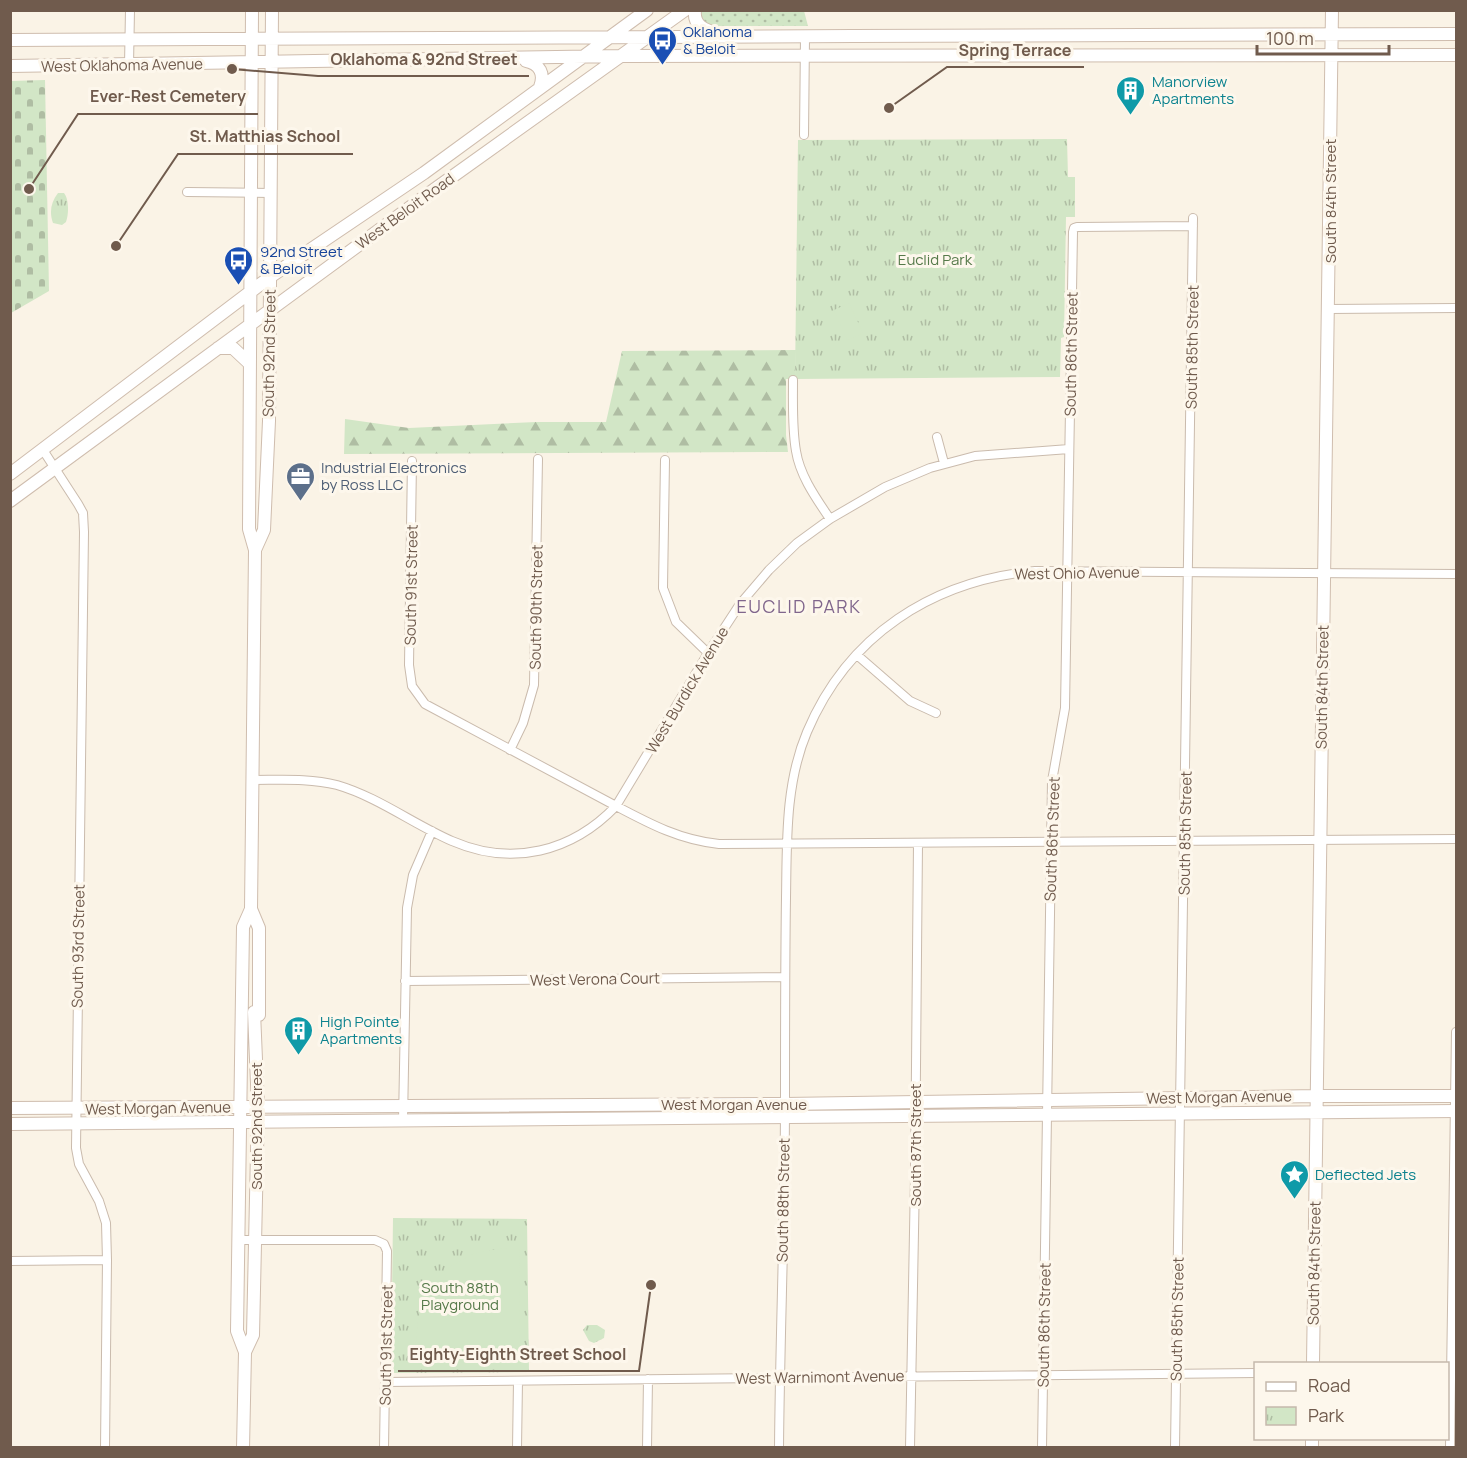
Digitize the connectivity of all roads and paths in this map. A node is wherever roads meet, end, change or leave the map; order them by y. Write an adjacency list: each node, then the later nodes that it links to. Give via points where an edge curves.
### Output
1 (130, 10): 15 (street)
2 (252, 10): 11 (main road, South 92nd Street)
3 (272, 10): 10 (main road, South 92nd Street)
4 (647, 10): 16 (main road, West Beloit Road)
5 (685, 10): 12 (main road, West Beloit Road)
6 (695, 10): 13 (main road, via 696,21 702,28)
7 (1332, 10): 8 (main road, South 84th Street)
8 (1332, 34): 9 (main road, West Oklahoma Avenue); 14 (main road, West Oklahoma Avenue); 20 (main road, South 84th Street)
9 (1456, 34)
10 (272, 36): 11 (main road, West Oklahoma Avenue); 16 (main road, West Oklahoma Avenue); 25 (main road, South 92nd Street)
11 (252, 37): 15 (main road, West Oklahoma Avenue); 24 (main road, South 92nd Street)
12 (649, 37): 13 (main road, West Oklahoma Avenue); 16 (main road, West Oklahoma Avenue); 18 (main road, West Beloit Road)
13 (728, 37): 14 (main road, West Oklahoma Avenue)
14 (805, 37): 19 (street)
15 (129, 38): 17 (main road, West Oklahoma Avenue); 26 (street)
16 (609, 38): 22 (main road, West Beloit Road)
17 (10, 39)
18 (621, 56): 19 (main road, West Oklahoma Avenue); 22 (main road, West Oklahoma Avenue); 38 (main road, West Beloit Road)
19 (805, 56): 20 (main road, West Oklahoma Avenue); 29 (street)
20 (1332, 56): 21 (main road, West Oklahoma Avenue); 37 (main road, South 84th Street)
21 (1456, 56)
22 (580, 58): 23 (main road, West Oklahoma Avenue); 28 (main road, West Beloit Road)
23 (513, 59): 25 (main road, West Oklahoma Avenue); 28 (main road, via 538,65 543,79)
24 (252, 63): 25 (main road, West Oklahoma Avenue); 26 (main road, West Oklahoma Avenue); 32 (main road, South 92nd Street)
25 (273, 63): 31 (main road, South 92nd Street)
26 (129, 65): 27 (main road, West Oklahoma Avenue)
27 (10, 66)
28 (540, 87): 34 (main road, West Beloit Road, via 424,173)
29 (804, 135)
30 (187, 192): 32 (street)
31 (271, 192): 32 (street); 34 (main road, South 92nd Street)
32 (251, 193): 35 (main road, South 92nd Street)
33 (1193, 222): 44 (street, South 86th Street, via 1074,228); 56 (street, South 85th Street)
34 (270, 277): 35 (main road, West Beloit Road); 38 (main road, South 92nd Street)
35 (250, 293): 39 (main road, South 92nd Street); 45 (main road, West Beloit Road)
36 (1456, 308): 37 (street)
37 (1329, 309): 57 (main road, South 84th Street)
38 (270, 310): 39 (main road, West Beloit Road); 54 (main road, South 92nd Street, via 264,530)
39 (250, 325): 40 (main road, West Beloit Road); 41 (main road, South 92nd Street)
40 (218, 348): 41 (main road, via 233,348); 50 (main road, West Beloit Road)
41 (249, 363): 54 (main road, South 92nd Street, via 249,529)
42 (793, 380): 53 (street, via 796,453 810,488)
43 (937, 437): 49 (street)
44 (1069, 449): 49 (street, West Burdick Avenue, via 1004,452); 55 (street, South 86th Street)
45 (43, 450): 50 (street, South 93rd Street); 51 (main road, West Beloit Road)
46 (538, 459): 62 (street, South 90th Street, via 534,685)
47 (665, 460): 59 (street, via 663,588 676,622)
48 (412, 461): 62 (street, South 91st Street, via 412,686 425,704)
49 (944, 463): 53 (street, West Burdick Avenue, via 885,487)
50 (54, 468): 52 (main road, West Beloit Road); 89 (street, South 93rd Street, via 83,513 84,532)
51 (10, 474)
52 (10, 501)
53 (830, 519): 59 (street, West Burdick Avenue, via 769,570 740,604)
54 (255, 550): 63 (main road, South 92nd Street)
55 (1068, 571): 56 (street, West Ohio Avenue); 60 (street, West Ohio Avenue, via 1009,573 961,586 911,609 884,628); 69 (street, South 86th Street, via 1065,708 1052,781)
56 (1189, 573): 57 (street, West Ohio Avenue); 67 (street, South 85th Street)
57 (1324, 573): 58 (street, West Ohio Avenue); 68 (main road, South 84th Street)
58 (1456, 574)
59 (708, 653): 64 (street, West Burdick Avenue)
60 (857, 655): 61 (street, via 909,701); 71 (street, West Ohio Avenue, via 819,707 801,748 791,784)
61 (936, 713)
62 (510, 750): 64 (street)
63 (254, 780): 65 (street, West Burdick Avenue, via 335,785 365,795); 72 (main road, South 92nd Street)
64 (616, 806): 65 (street, West Burdick Avenue, via 595,826 572,839 527,854 503,855 471,849); 71 (street, via 695,841)
65 (432, 831): 74 (street, via 413,875 407,908)
66 (1456, 839): 68 (street)
67 (1184, 840): 68 (street); 69 (street); 78 (street, South 85th Street)
68 (1320, 840): 76 (main road, South 84th Street)
69 (1051, 842): 70 (street); 79 (street, South 86th Street)
70 (918, 843): 71 (street); 80 (street, South 87th Street)
71 (787, 844): 73 (street, South 88th Street)
72 (251, 909): 84 (main road, South 92nd Street, via 243,927); 85 (main road, South 92nd Street, via 259,928 259,1015 254,1012)
73 (784, 977): 74 (street, West Verona Court); 82 (street, South 88th Street)
74 (405, 981): 83 (street)
75 (1456, 1032): 77 (street)
76 (1317, 1096): 77 (main road, West Morgan Avenue); 78 (main road, West Morgan Avenue); 90 (main road, South 84th Street)
77 (1456, 1096): 91 (street)
78 (1180, 1098): 79 (main road, West Morgan Avenue); 93 (street, South 85th Street)
79 (1048, 1100): 80 (main road, West Morgan Avenue); 92 (street, South 86th Street)
80 (915, 1101): 82 (main road, West Morgan Avenue); 94 (street, South 87th Street)
81 (598, 1104): 82 (main road, West Morgan Avenue); 83 (main road, West Morgan Avenue); 96 (main road)
82 (785, 1104): 95 (street, South 88th Street)
83 (403, 1106): 86 (main road, West Morgan Avenue); 97 (street)
84 (240, 1107): 85 (main road, West Morgan Avenue); 88 (main road, West Morgan Avenue); 98 (main road, South 92nd Street)
85 (258, 1107): 86 (main road, West Morgan Avenue); 99 (main road, South 92nd Street)
86 (313, 1107): 100 (main road)
87 (10, 1108): 89 (main road, West Morgan Avenue)
88 (178, 1108): 89 (main road, West Morgan Avenue); 101 (main road)
89 (75, 1109): 103 (street, South 93rd Street)
90 (1316, 1112): 91 (main road, West Morgan Avenue); 93 (main road, West Morgan Avenue); 109 (main road, South 84th Street)
91 (1456, 1112): 110 (street)
92 (1047, 1114): 93 (main road, West Morgan Avenue); 94 (main road, West Morgan Avenue); 113 (street, South 86th Street)
93 (1180, 1114): 111 (street, South 85th Street)
94 (915, 1116): 95 (main road, West Morgan Avenue); 114 (street, South 87th Street)
95 (784, 1117): 96 (main road, West Morgan Avenue); 115 (street, South 88th Street)
96 (598, 1119): 97 (main road, West Morgan Avenue)
97 (403, 1121): 100 (main road, West Morgan Avenue)
98 (240, 1122): 99 (main road, West Morgan Avenue); 101 (main road, West Morgan Avenue); 104 (main road, South 92nd Street)
99 (258, 1122): 100 (main road, West Morgan Avenue); 105 (main road, South 92nd Street)
100 (313, 1122)
101 (178, 1123): 103 (main road, West Morgan Avenue)
102 (10, 1124): 103 (main road, West Morgan Avenue)
103 (76, 1124): 106 (street, South 93rd Street, via 79,1164 106,1223)
104 (238, 1240): 105 (street); 108 (main road, South 92nd Street, via 237,1331)
105 (256, 1240): 108 (main road, South 92nd Street, via 253,1335); 118 (street, South 91st Street, via 375,1240 384,1244)
106 (107, 1260): 107 (street); 119 (street, South 93rd Street)
107 (10, 1261)
108 (245, 1352): 120 (main road, South 92nd Street)
109 (1314, 1362)
110 (1452, 1372): 128 (street)
111 (1176, 1373): 112 (street, West Warnimont Avenue); 113 (street, West Warnimont Avenue); 127 (street, South 85th Street)
112 (1254, 1373)
113 (1043, 1374): 114 (street, West Warnimont Avenue); 126 (street, South 86th Street)
114 (911, 1375): 115 (street, West Warnimont Avenue); 125 (street, South 87th Street)
115 (780, 1377): 116 (street, West Warnimont Avenue); 124 (street, South 88th Street)
116 (648, 1379): 117 (street, West Warnimont Avenue); 123 (street)
117 (518, 1380): 118 (street, West Warnimont Avenue); 122 (street)
118 (385, 1382): 121 (street, South 91st Street)
119 (105, 1448)
120 (243, 1448)
121 (384, 1448)
122 (517, 1448)
123 (647, 1448)
124 (779, 1448)
125 (910, 1448)
126 (1042, 1448)
127 (1174, 1448)
128 (1450, 1448)

